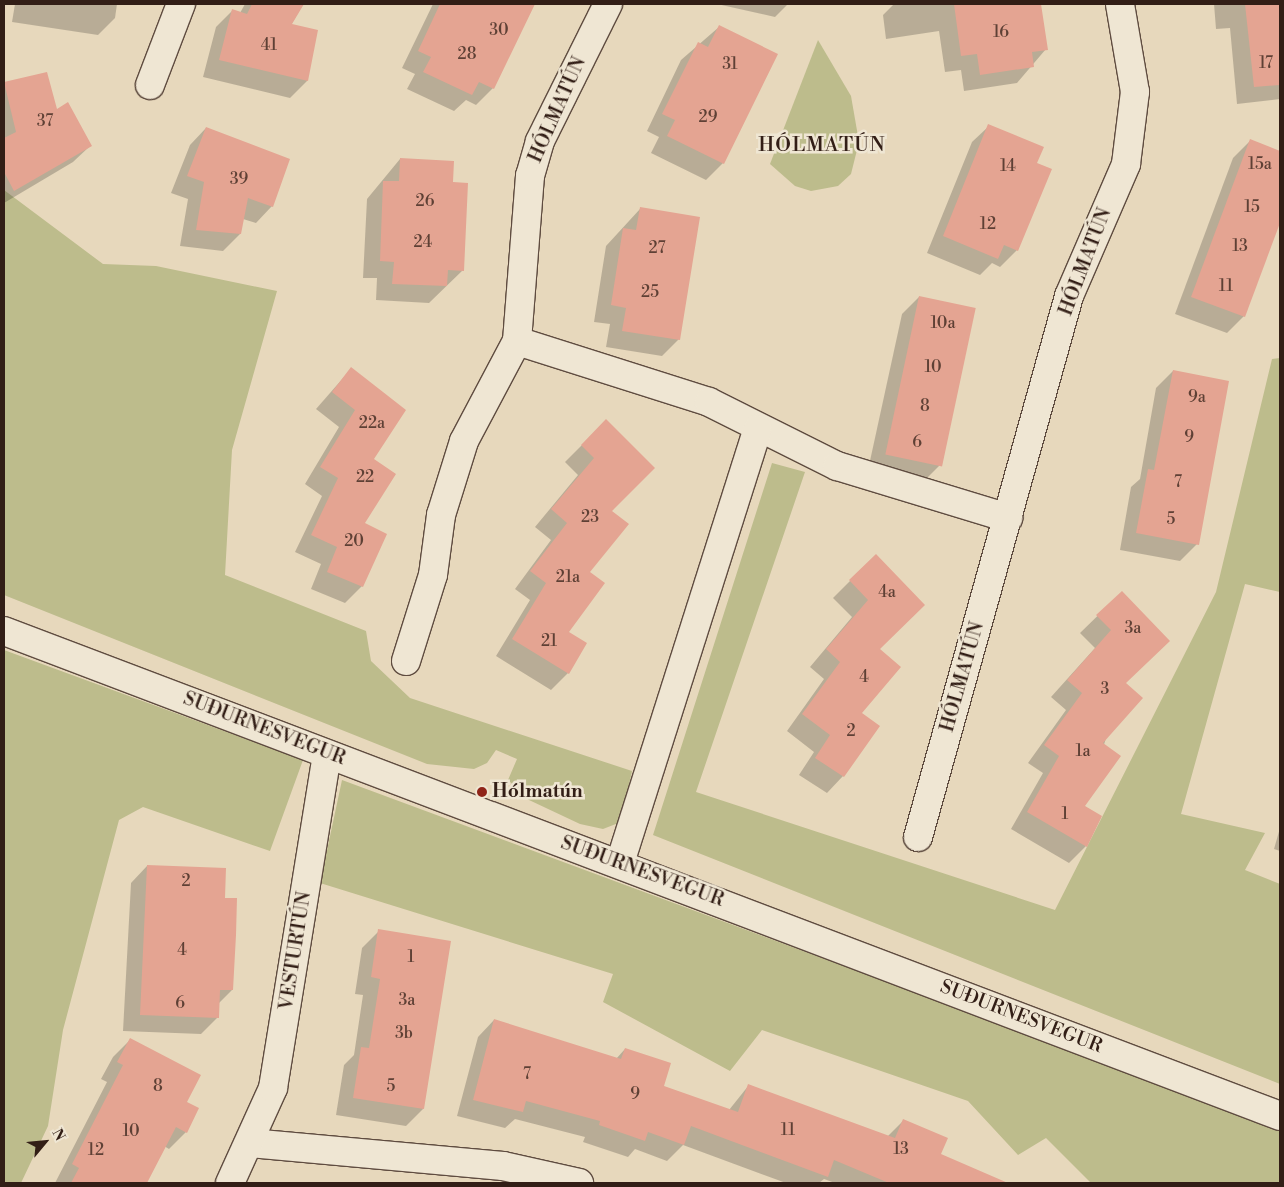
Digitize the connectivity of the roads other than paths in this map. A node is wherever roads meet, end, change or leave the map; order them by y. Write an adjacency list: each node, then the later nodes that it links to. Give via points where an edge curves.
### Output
1 (182, 4): 4 (street)
2 (608, 4): 5 (street, HÓLMATÚN, via 540,141 530,176)
3 (1120, 4): 7 (street, HÓLMATÚN, via 1134,92 1126,164 1069,296)
4 (150, 85)
5 (517, 341): 6 (street, via 709,402); 9 (street, HÓLMATÚN, via 464,441 441,515 433,575)
6 (758, 429): 7 (street, via 837,466); 12 (street)
7 (1008, 518): 11 (street, HÓLMATÚN)
8 (4, 631): 10 (street, SUÐURNESVEGUR)
9 (406, 661)
10 (327, 755): 12 (street, SUÐURNESVEGUR); 14 (street, VESTURTÚN, via 273,1088)
11 (918, 837)
12 (620, 863): 13 (street, SUÐURNESVEGUR)
13 (1280, 1116)
14 (250, 1143): 15 (street, VESTURTÚN); 16 (street, via 503,1166)
15 (230, 1183)
16 (579, 1183)

